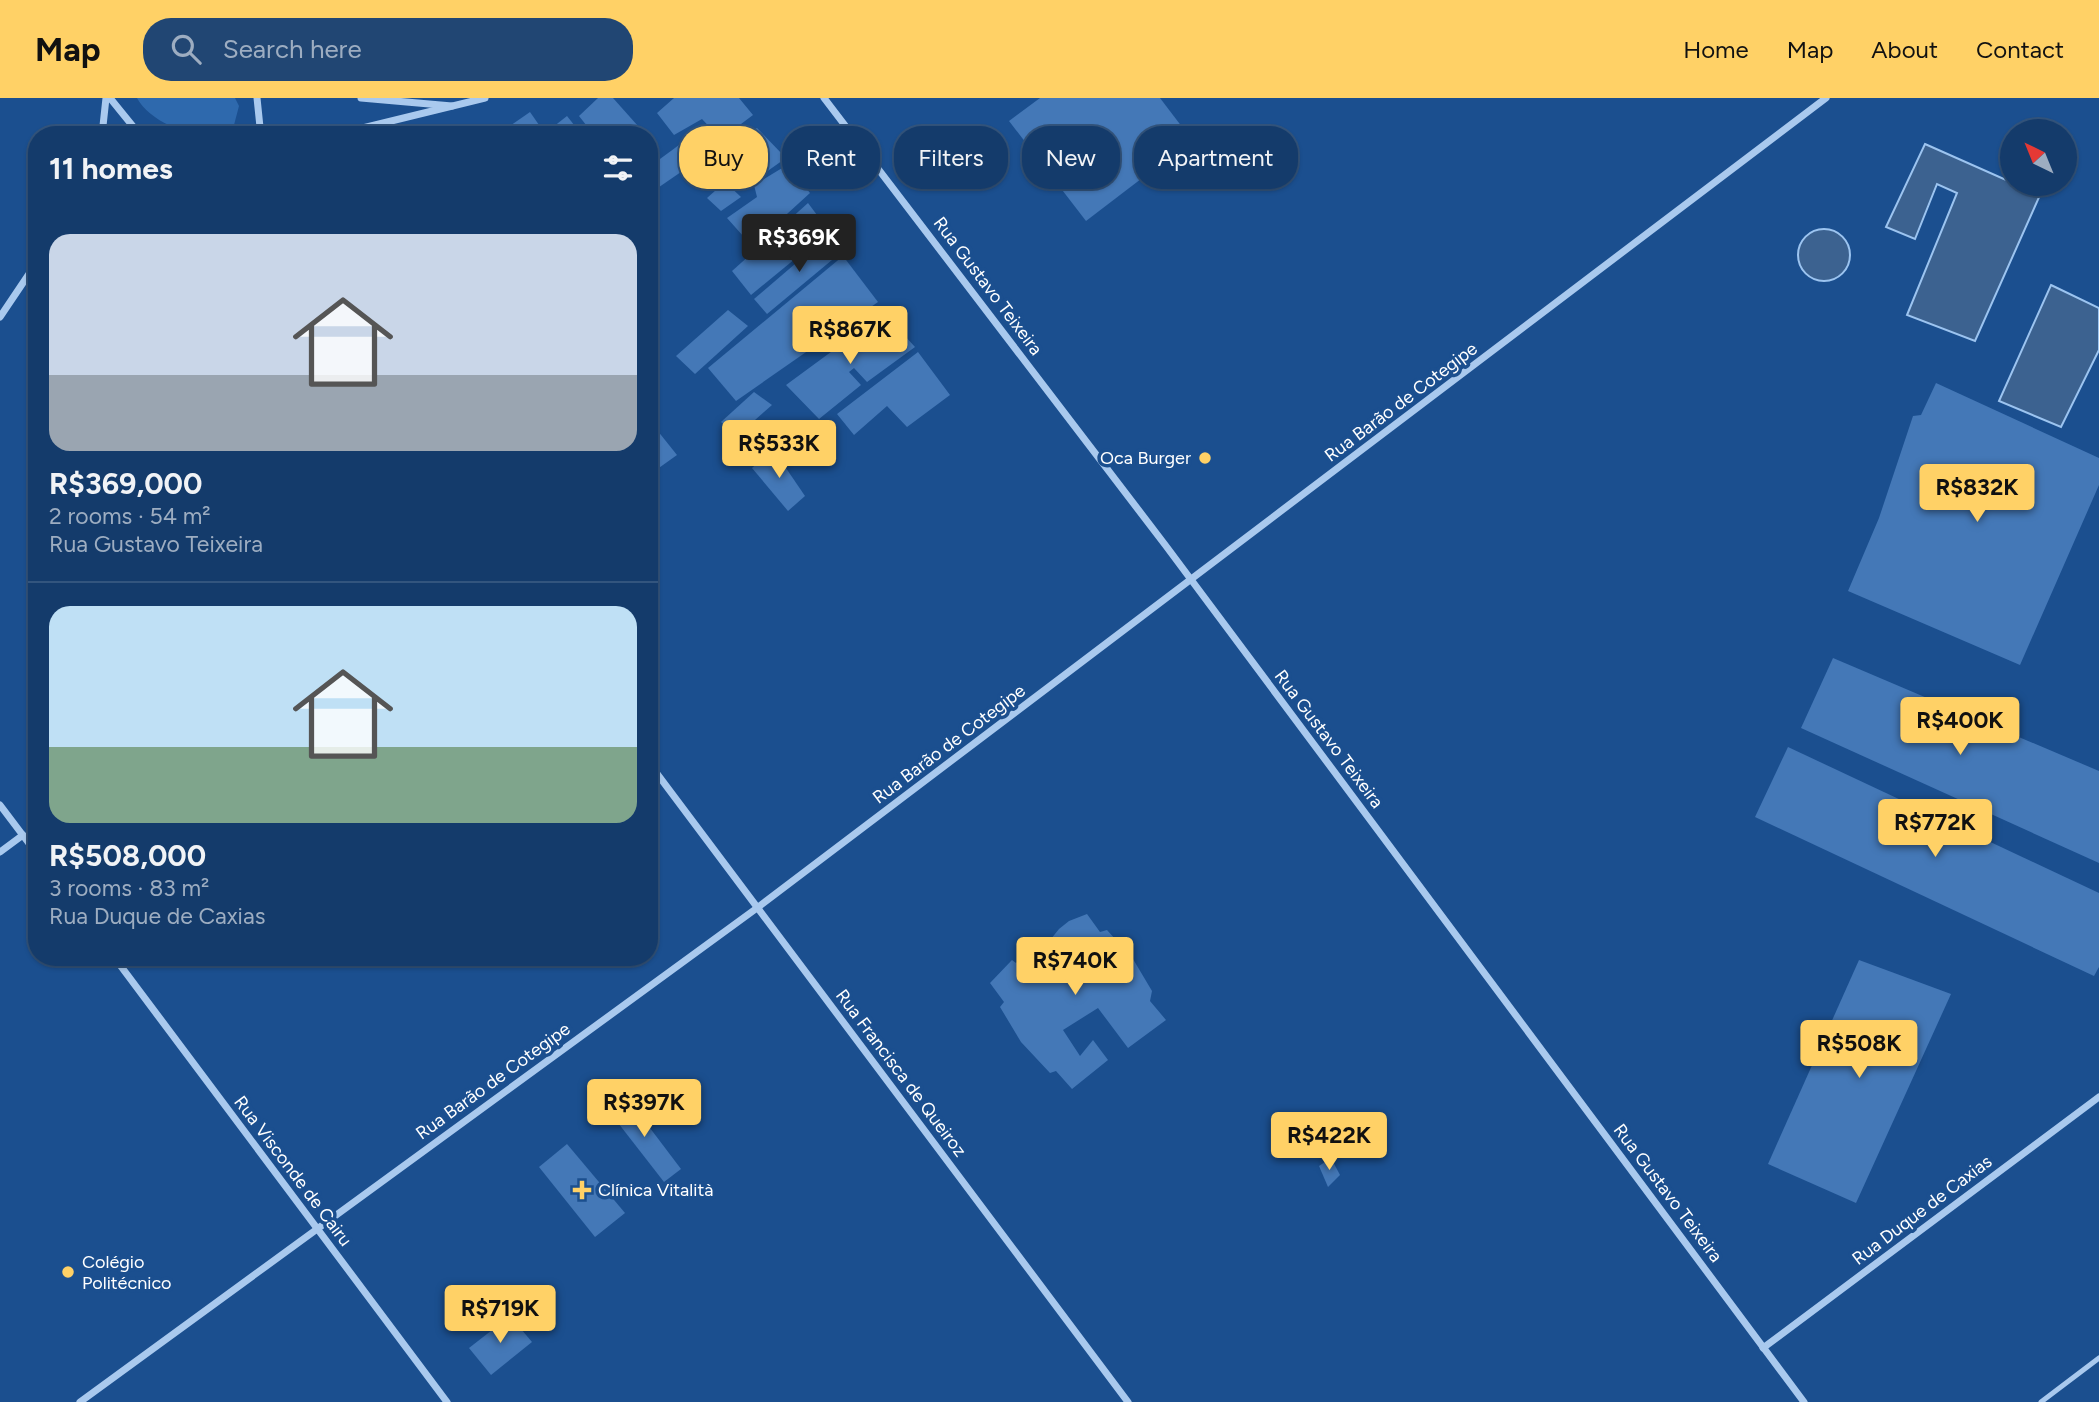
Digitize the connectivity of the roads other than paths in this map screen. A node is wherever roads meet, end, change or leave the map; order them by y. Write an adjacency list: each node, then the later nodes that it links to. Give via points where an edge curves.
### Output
1 (108, 98): 8 (street); 9 (street)
2 (257, 98): 10 (street)
3 (361, 98): 7 (street)
4 (485, 98): 7 (street)
5 (824, 98): 14 (street, Rua Gustavo Teixeira)
6 (1826, 98): 14 (street, Rua Barão de Cotegipe)
7 (459, 107): 11 (street)
8 (103, 126)
9 (132, 126)
10 (260, 126)
11 (374, 126)
12 (28, 275): 13 (street)
13 (0, 317)
14 (1192, 580): 20 (street, Rua Barão de Cotegipe); 24 (street, Rua Gustavo Teixeira)
15 (658, 775): 20 (street, Rua Francisca de Queiroz)
16 (0, 805): 17 (street)
17 (23, 835): 18 (street); 19 (street)
18 (28, 842)
19 (0, 852)
20 (757, 908): 23 (street, Rua Barão de Cotegipe); 28 (street, Rua Francisca de Queiroz)
21 (121, 966): 23 (street, Rua Visconde de Cairu)
22 (2099, 1097): 24 (street, Rua Duque de Caxias)
23 (316, 1228): 26 (street, Rua Barão de Cotegipe); 27 (street, Rua Visconde de Cairu)
24 (1763, 1348): 29 (street, Rua Gustavo Teixeira)
25 (2099, 1358): 30 (lane)
26 (80, 1402)
27 (447, 1402)
28 (1128, 1402)
29 (1804, 1402)
30 (2041, 1402)

